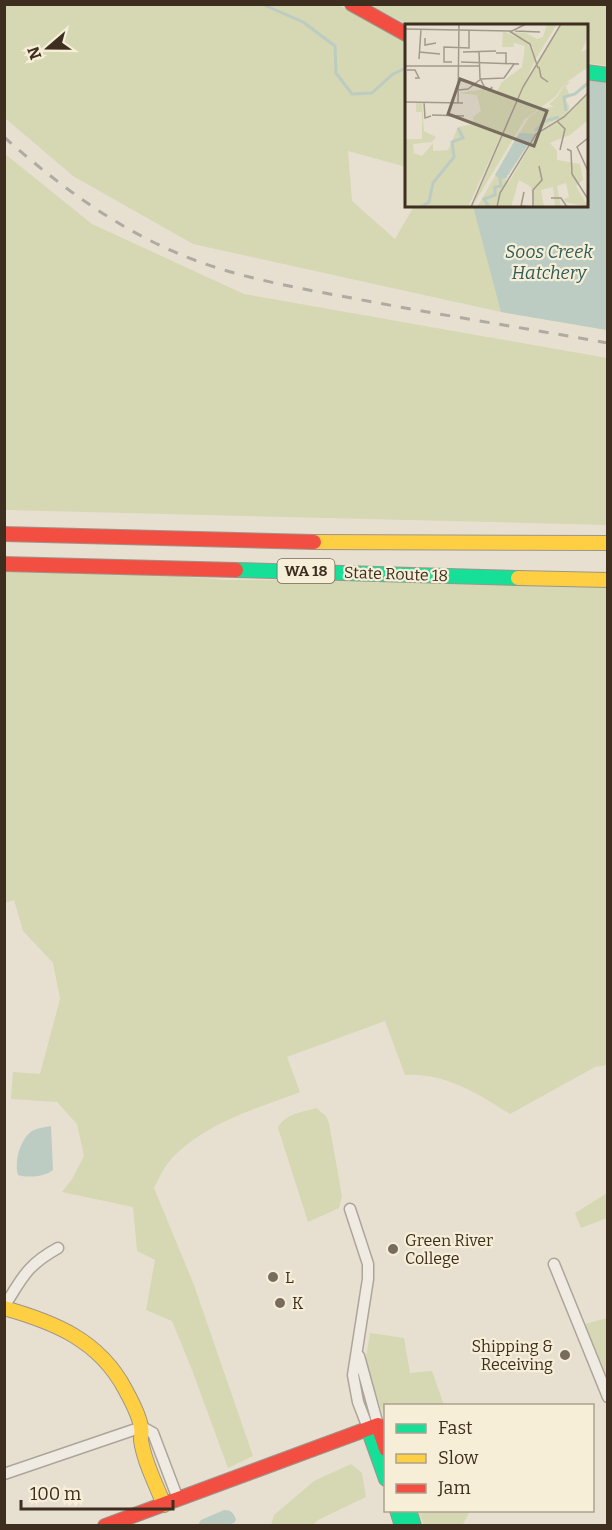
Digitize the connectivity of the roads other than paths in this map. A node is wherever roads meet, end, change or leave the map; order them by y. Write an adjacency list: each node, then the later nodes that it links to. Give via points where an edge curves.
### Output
1 (352, 4): 2 (main road)
2 (405, 33)
3 (588, 72): 4 (main road)
4 (608, 75)
5 (4, 534): 6 (main road, State Route 18 / WA 18, via 312,542)
6 (608, 543)
7 (4, 564): 8 (main road, State Route 18 / WA 18)
8 (608, 580)
9 (350, 1209): 15 (street, via 368,1264 358,1350 375,1411)
10 (58, 1248): 12 (street, via 27,1269)
11 (554, 1264): 13 (street)
12 (4, 1307): 14 (main road, via 42,1318 99,1351 118,1374)
13 (608, 1396)
14 (142, 1427): 18 (street); 19 (street, via 153,1433); 20 (main road, via 141,1441)
15 (373, 1427): 16 (main road); 17 (main road); 19 (main road)
16 (384, 1446)
17 (384, 1471)
18 (4, 1474)
19 (178, 1499): 20 (main road)
20 (164, 1505): 21 (main road)
21 (105, 1526)

